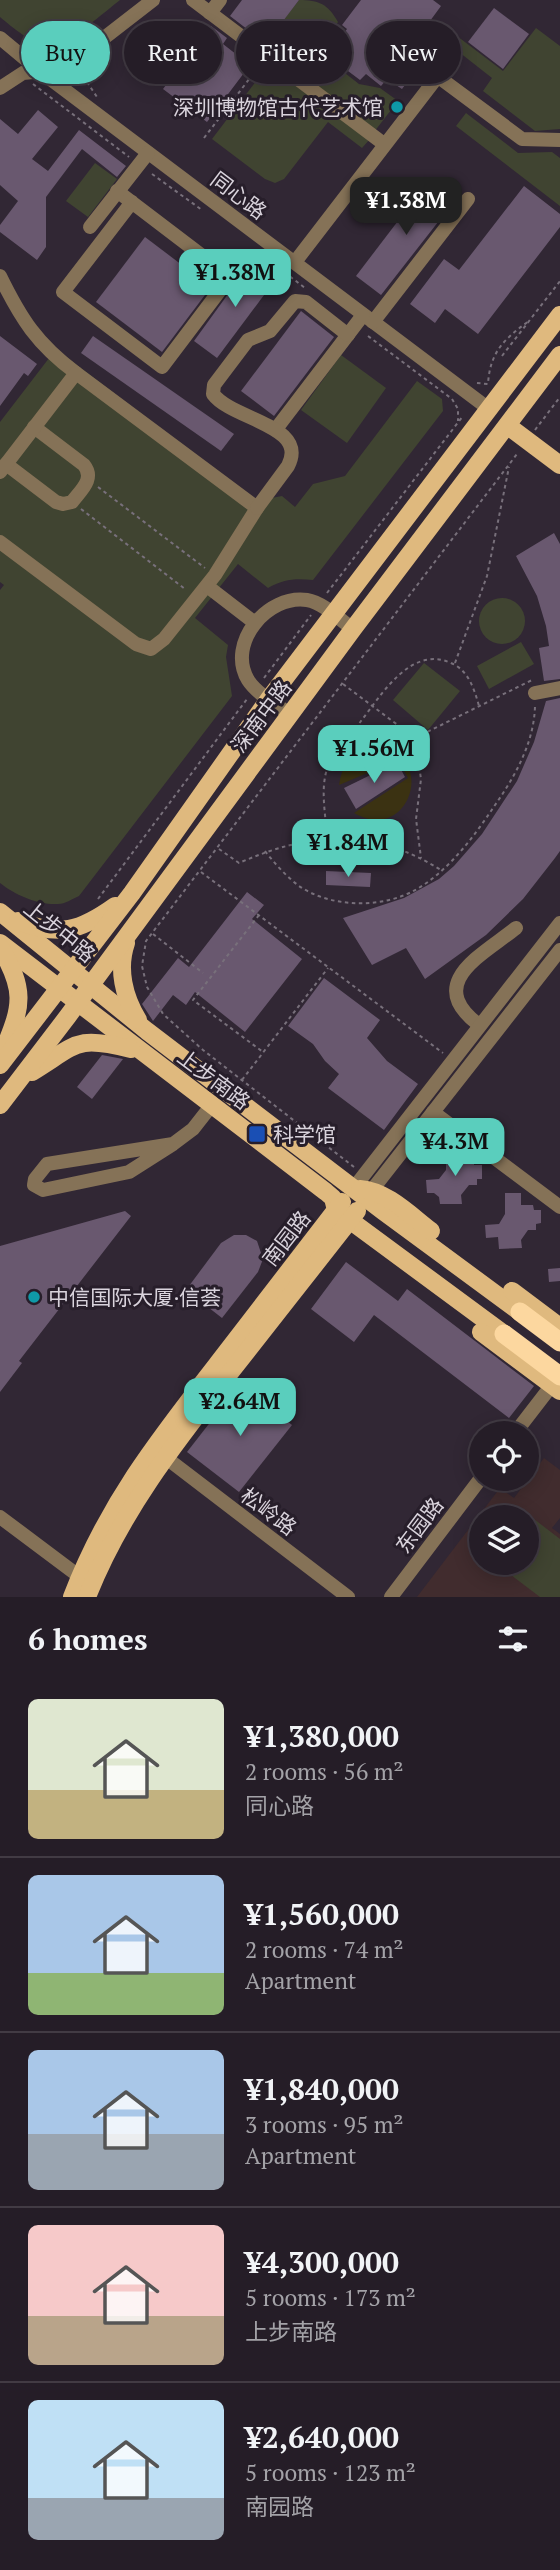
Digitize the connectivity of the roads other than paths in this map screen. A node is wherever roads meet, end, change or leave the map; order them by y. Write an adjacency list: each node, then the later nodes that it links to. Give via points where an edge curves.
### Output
1 (153, 0): 5 (street)
2 (193, 0): 4 (street)
3 (220, 0): 4 (street)
4 (210, 13): 14 (street)
5 (110, 34)
6 (0, 38): 7 (street, 同心路)
7 (21, 61)
8 (21, 74): 12 (street)
9 (46, 84): 15 (street, 同心路)
10 (432, 84): 14 (street)
11 (449, 84): 13 (street, via 522,139)
12 (0, 88)
13 (560, 140)
14 (384, 144): 20 (street)
15 (148, 153): 16 (street); 20 (street, 同心路)
16 (117, 191): 18 (street); 19 (street)
17 (468, 199): 23 (street)
18 (132, 202): 18 (street, via 63,292 162,367 230,277)
19 (90, 227)
20 (295, 262): 23 (street, 同心路)
21 (0, 275): 26 (street, via 32,334)
22 (560, 316): 27 (main road, 深南中路)
23 (368, 325): 24 (street); 27 (street, 同心路)
24 (348, 335): 30 (street); 30 (street, via 298,300 270,331 248,340 214,385 213,394)
25 (560, 355): 28 (main road, 深南中路)
26 (76, 373): 29 (street); 33 (street)
27 (489, 409): 36 (main road, 深南中路)
28 (508, 426): 31 (main road); 38 (main road, 深南中路)
29 (34, 427): 32 (street); 32 (street, via 84,465 89,480 72,502 63,504)
30 (275, 429): 33 (street, via 289,440 291,460)
31 (560, 465)
32 (3, 468)
33 (257, 508): 35 (street)
34 (0, 542): 35 (street, via 144,648 157,645)
35 (211, 581): 37 (street)
36 (333, 615): 37 (street, via 314,602 297,600 276,606); 38 (street); 41 (main road, 深南中路)
37 (255, 623): 41 (street, via 244,647 244,667 250,682)
38 (353, 629): 42 (main road, 深南中路)
39 (560, 688): 40 (street)
40 (535, 692)
41 (270, 699): 42 (street); 43 (main road, 深南中路)
42 (290, 714): 46 (main road, 深南中路)
43 (132, 893): 44 (main road, via 102,915 62,931 47,931); 50 (main road, 深南中路)
44 (3, 914): 50 (main road, 上步中路)
45 (560, 923): 54 (street, 南园路)
46 (134, 927): 51 (main road, 深南中路); 55 (main road, via 122,956 122,974 129,1003)
47 (516, 928): 54 (street, via 469,965 457,982 460,1007)
48 (0, 945): 52 (main road); 57 (main road, via 12,969 19,1002)
49 (560, 950): 62 (street, 南园路)
50 (72, 970): 51 (main road, 上步中路); 52 (main road, 深南中路)
51 (90, 986): 53 (main road, 深南中路); 55 (main road, 上步南路)
52 (59, 988): 53 (main road); 58 (main road, 深南中路)
53 (78, 1003): 56 (main road, 上步南路); 59 (main road, 深南中路)
54 (479, 1025): 64 (street, 南园路)
55 (147, 1031): 64 (main road, 上步南路)
56 (139, 1050): 59 (main road, via 83,1042); 61 (main road, 上步南路)
57 (0, 1059)
58 (0, 1065)
59 (20, 1079): 60 (main road, 深南中路)
60 (0, 1105)
61 (211, 1106): 63 (street, via 193,1129); 66 (main road, 上步南路, via 326,1192)
62 (433, 1112): 64 (street, 南园路); 65 (street)
63 (173, 1144): 63 (street, via 47,1164 34,1185 43,1190 129,1172)
64 (364, 1188): 66 (main road, 南园路); 67 (main road, 上步南路); 68 (main road, 上步南路, via 391,1201)
65 (560, 1208)
66 (343, 1215): 69 (main road, 上步南路); 71 (main road, 上步南路, via 369,1247); 73 (main road, 南园路); 76 (main road, 南园路, via 145,1457 110,1515)
67 (520, 1312): 70 (highway)
68 (560, 1327)
69 (504, 1334): 71 (highway)
70 (560, 1342)
71 (557, 1384): 72 (street)
72 (525, 1421)
73 (164, 1457): 76 (main road, 南园路); 78 (street, 松岭路)
74 (471, 1491): 79 (street, 东园路)
75 (0, 1517): 76 (street)
76 (86, 1587): 77 (main road, 南园路)
77 (72, 1597)
78 (348, 1597)
79 (391, 1597)

